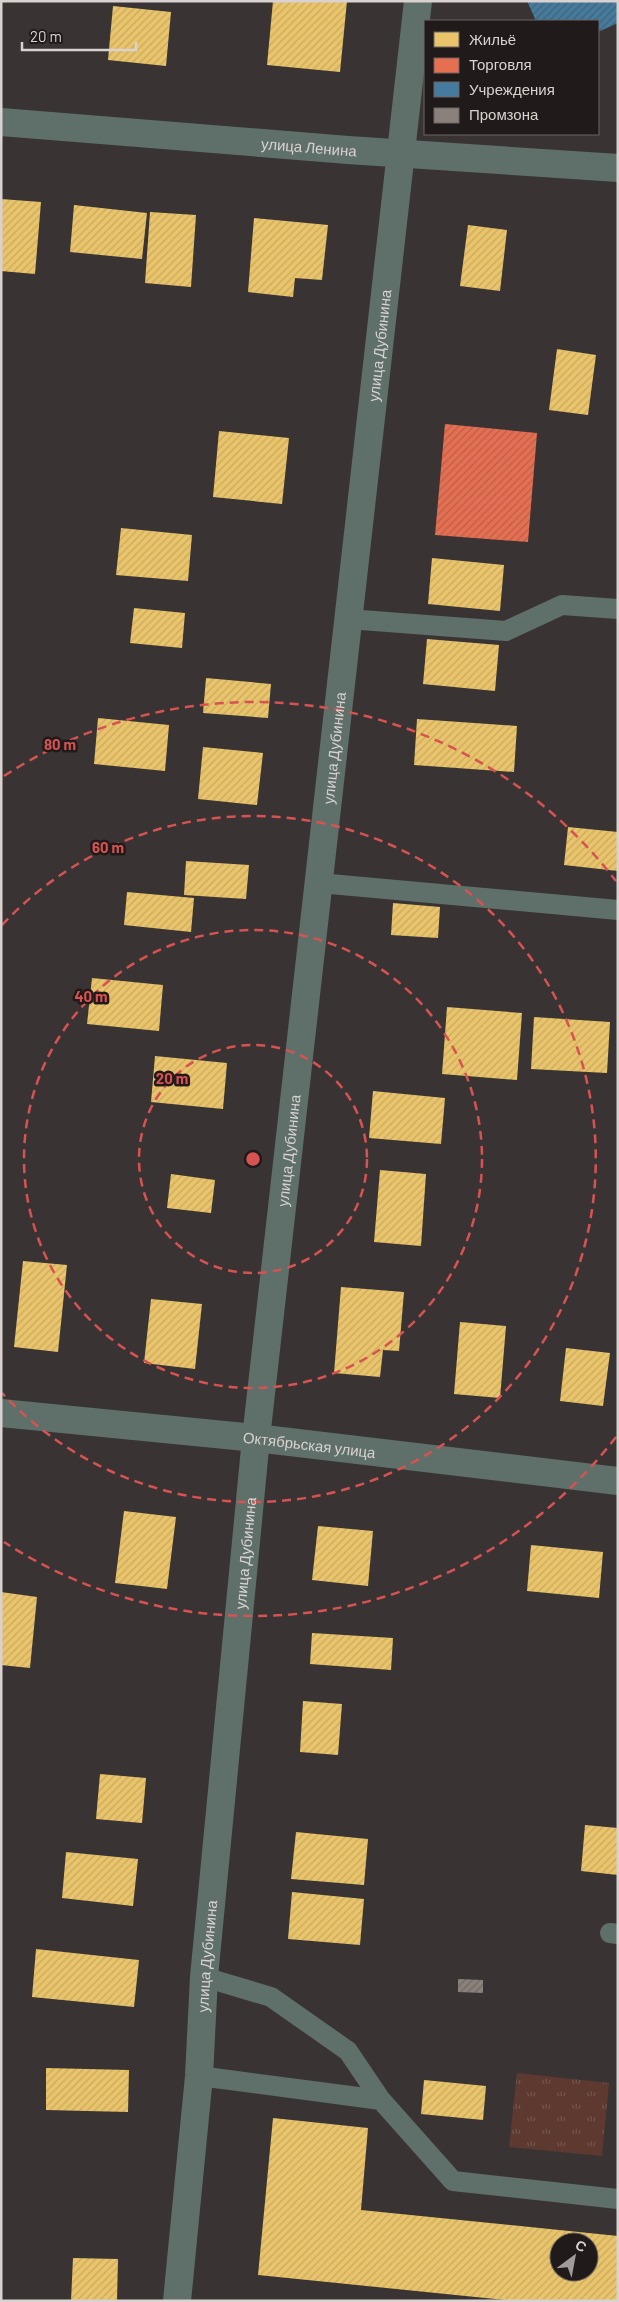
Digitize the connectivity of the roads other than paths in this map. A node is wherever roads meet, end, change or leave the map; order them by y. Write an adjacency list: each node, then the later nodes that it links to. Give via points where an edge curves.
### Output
1 (418, 1): 3 (street, улица Дубинина)
2 (1, 122): 3 (street, улица Ленина)
3 (401, 152): 4 (street, улица Ленина); 6 (street, улица Дубинина)
4 (618, 168)
5 (618, 609): 6 (lane, via 562,606 506,631)
6 (348, 618): 7 (street, улица Дубинина)
7 (319, 883): 8 (lane); 10 (street, улица Дубинина)
8 (618, 910)
9 (1, 1413): 10 (street, Октябрьская улица)
10 (256, 1438): 11 (street, Октябрьская улица); 12 (street, улица Дубинина)
11 (618, 1481)
12 (204, 1977): 13 (street, улица Дубинина); 14 (lane, via 271,1997 348,2051)
13 (199, 2076): 14 (lane); 16 (street, улица Дубинина)
14 (381, 2100): 15 (lane, via 453,2180)
15 (618, 2199)
16 (177, 2301)

